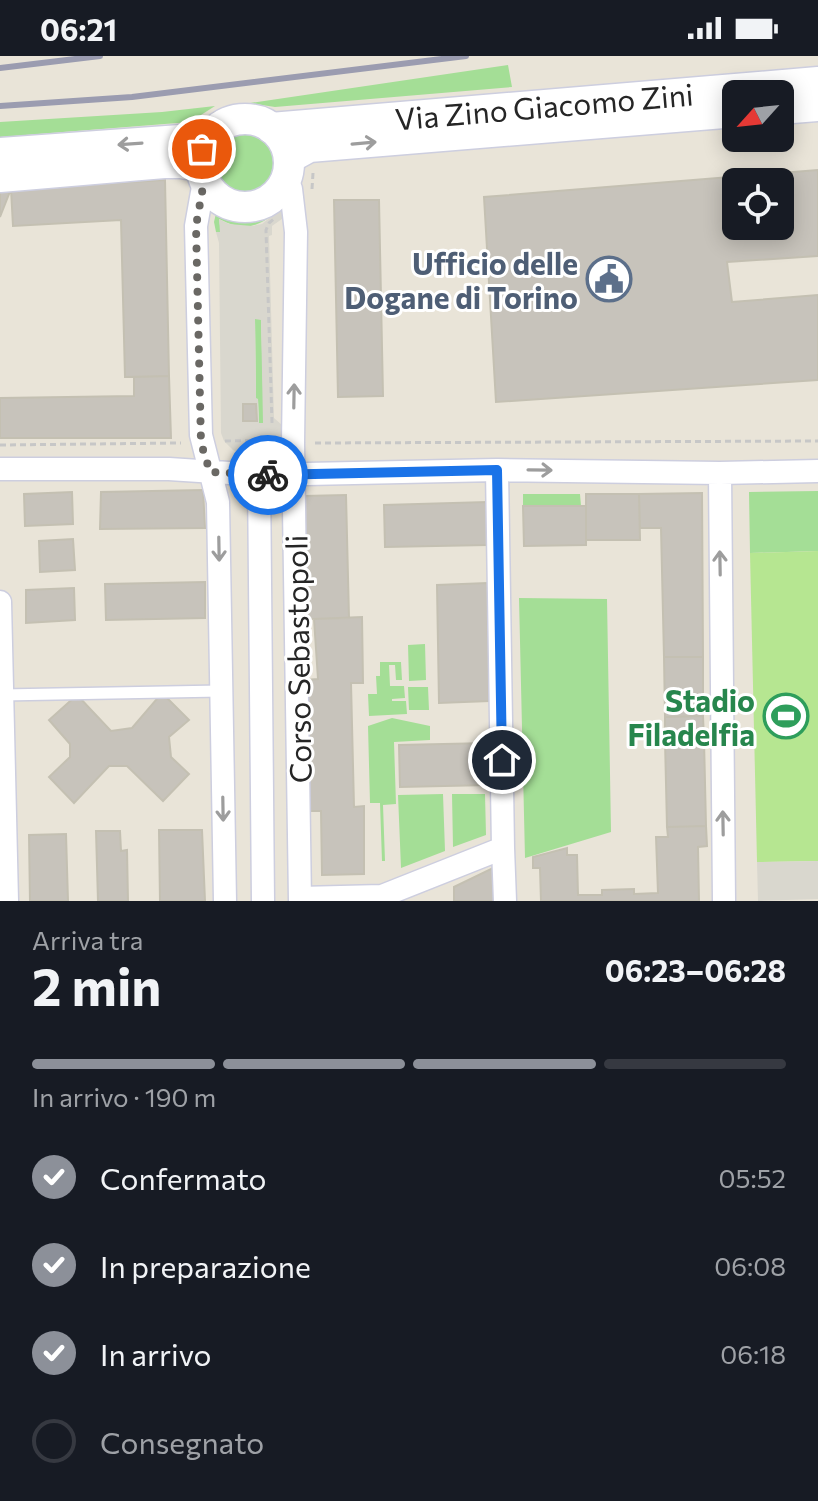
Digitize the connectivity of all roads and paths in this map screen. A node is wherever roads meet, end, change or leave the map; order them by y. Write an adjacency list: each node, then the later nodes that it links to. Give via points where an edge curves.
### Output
1 (818, 82): 5 (street, Via Zino Giacomo Zini)
2 (818, 106): 3 (street)
3 (794, 108)
4 (722, 114): 8 (street, Via Zino Giacomo Zini, one-way to 4)
5 (271, 128): 7 (street, via 244,118 230,121 217,128); 8 (street, via 286,146)
6 (0, 153): 7 (street, one-way to 6)
7 (204, 162): 8 (street, via 210,191 245,208 270,199); 9 (street); 11 (street, via 196,226)
8 (294, 172): 8 (path, via 312,158 314,182 308,194); 12 (street, Corso Sebastopoli, one-way to 8); 12 (path, via 266,230 270,417)
9 (0, 177)
10 (818, 441): 12 (path)
11 (201, 443): 12 (path); 13 (path); 17 (street)
12 (293, 443): 19 (street, Corso Sebastopoli)
13 (0, 445)
14 (0, 469): 17 (street)
15 (497, 470): 18 (street, one-way to 18); 19 (street); 24 (street)
16 (818, 471): 18 (street)
17 (210, 472): 20 (street); 22 (street, one-way to 22, via 218,502)
18 (720, 473): 30 (street, one-way to 18)
19 (294, 474): 20 (street); 25 (street, Corso Sebastopoli)
20 (259, 475): 28 (street, Corso Sebastopoli)
21 (0, 602): 23 (street)
22 (221, 691): 23 (lane); 27 (street, one-way to 27)
23 (2, 695): 26 (street)
24 (503, 848): 25 (street, via 382,896); 29 (street)
25 (300, 900)
26 (7, 901)
27 (225, 901)
28 (263, 901)
29 (505, 901)
30 (724, 901)

